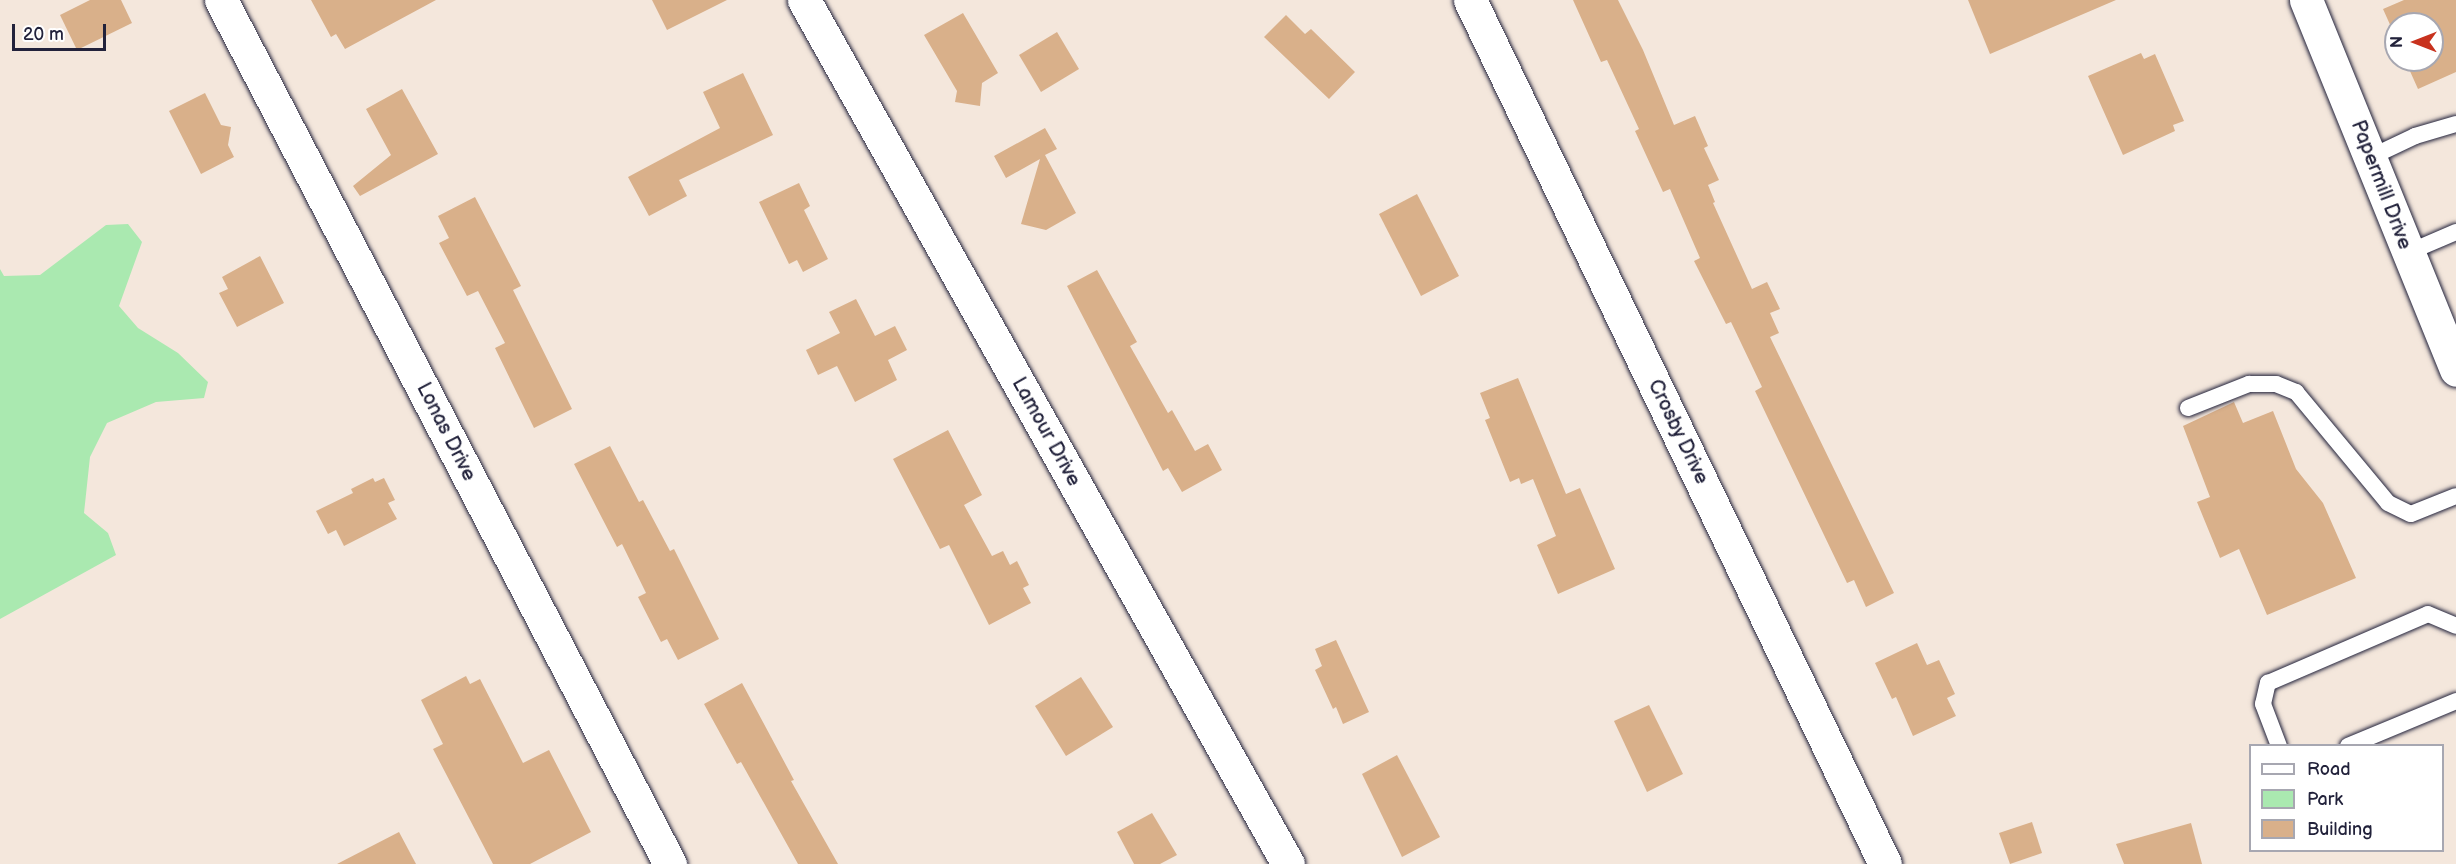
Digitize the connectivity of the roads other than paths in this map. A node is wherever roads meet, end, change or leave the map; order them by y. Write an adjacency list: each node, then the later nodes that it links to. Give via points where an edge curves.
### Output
1 (221, 0): 18 (street, Lonas Drive)
2 (804, 0): 19 (street, Lamour Drive)
3 (1451, 0): 6 (street)
4 (1470, 0): 6 (street, Crosby Drive)
5 (2306, 0): 8 (street, Papermill Drive)
6 (1485, 30): 20 (street, Crosby Drive)
7 (2456, 124): 8 (lane, via 2415,136)
8 (2371, 157): 10 (street, Papermill Drive)
9 (2456, 231): 10 (lane)
10 (2407, 253): 11 (street, Papermill Drive)
11 (2456, 370)
12 (2188, 408): 13 (lane, via 2249,384 2276,384 2295,392 2388,503 2411,514)
13 (2456, 496)
14 (2456, 626): 16 (lane, via 2428,614 2268,683 2263,704)
15 (2456, 701): 17 (lane)
16 (2278, 744)
17 (2353, 744)
18 (670, 864)
19 (1288, 864)
20 (1885, 864)

